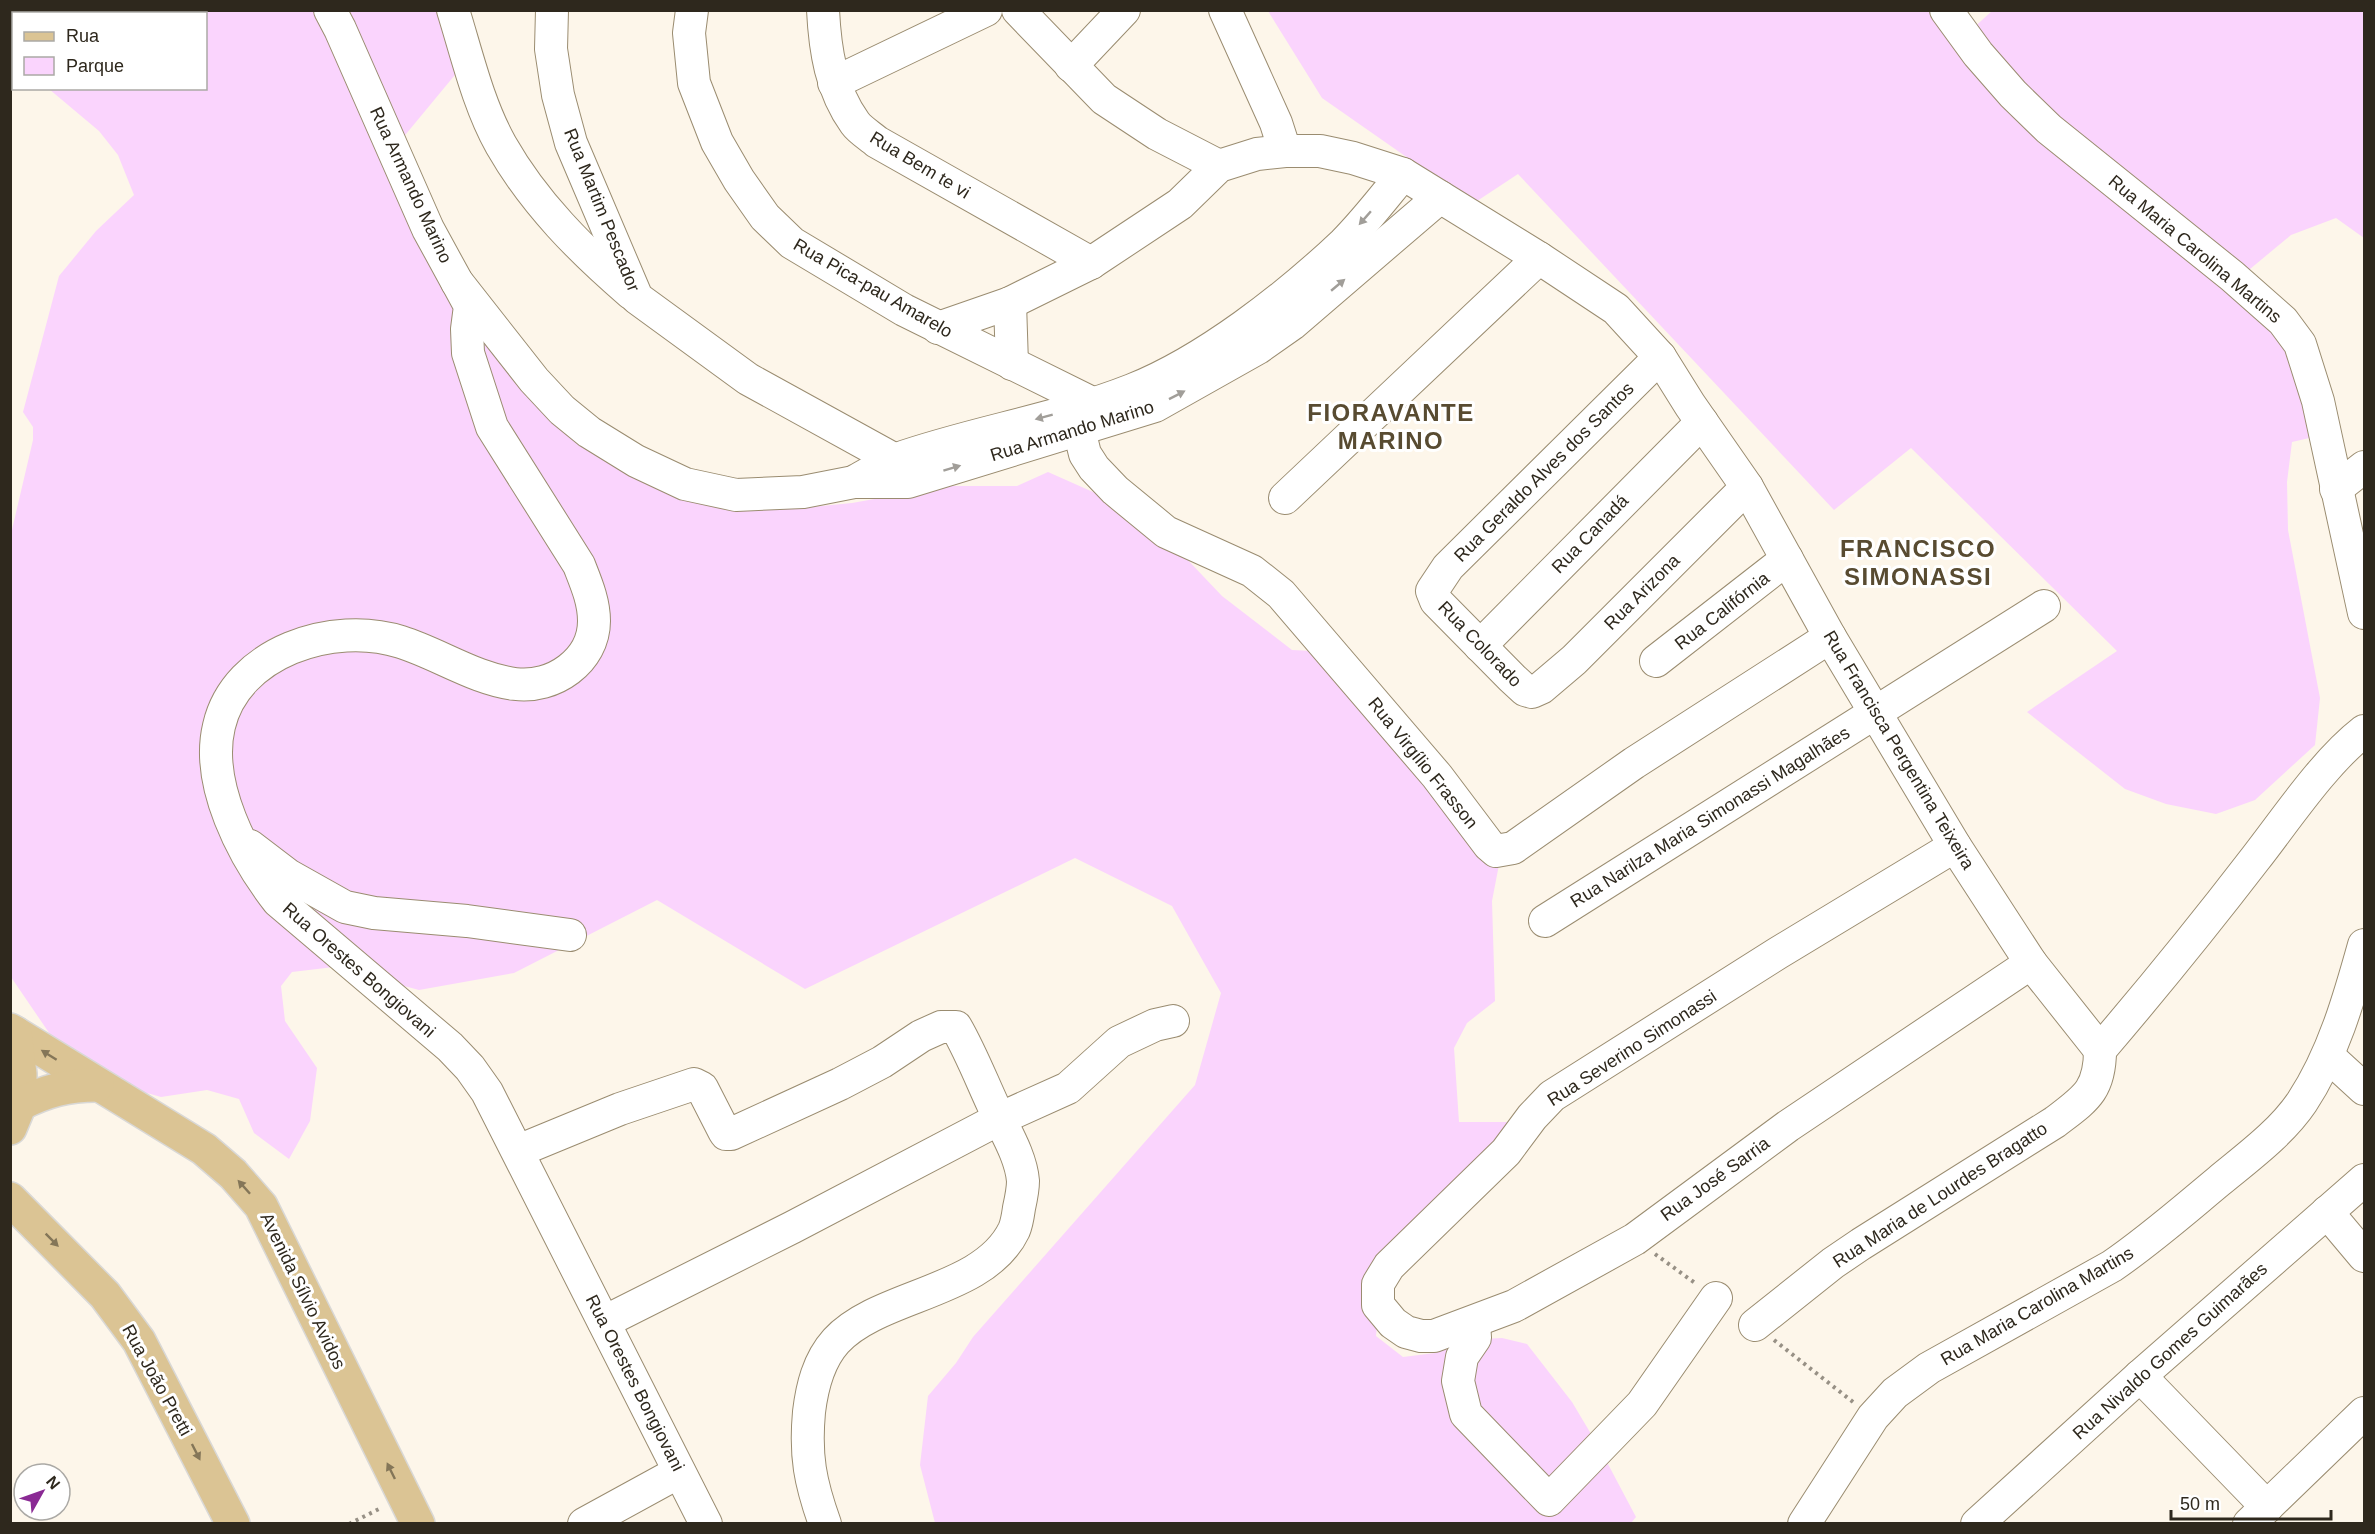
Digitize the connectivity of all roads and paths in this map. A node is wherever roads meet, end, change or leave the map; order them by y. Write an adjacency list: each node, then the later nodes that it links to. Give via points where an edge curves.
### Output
1 (330, 10): 19 (street, Rua Armando Marino, via 428,229)
2 (453, 10): 20 (street, via 480,96 500,143 557,222)
3 (552, 10): 20 (street, Rua Martim Pescador, via 551,49 571,143)
4 (692, 10): 22 (street, Rua Pica-pau Amarelo, via 689,33 694,83 717,142 765,217 792,243)
5 (824, 10): 12 (street, Rua Bem te vi, via 825,45)
6 (986, 10): 12 (street)
7 (1018, 10): 11 (street)
8 (1124, 10): 11 (street)
9 (1225, 10): 13 (street)
10 (1946, 10): 30 (street, Rua Maria Carolina Martins, via 1977,54 2049,129 2283,321 2300,344 2308,368)
11 (1071, 66): 14 (street, via 1104,99 1157,134)
12 (834, 83): 18 (street, Rua Bem te vi, via 856,124 877,142)
13 (1285, 151): 14 (street, Rua Francisca Pergentina Teixeira, via 1257,154); 15 (street, Rua Francisca Pergentina Teixeira, via 1320,151)
14 (1219, 166): 18 (street, via 1180,204)
15 (1404, 174): 16 (street, Rua Francisca Pergentina Teixeira); 25 (street, Rua Armando Marino, one-way to 25, via 1345,241 1271,306 1197,356)
16 (1440, 197): 17 (street, Rua Francisca Pergentina Teixeira); 25 (street, Rua Armando Marino, one-way to 16, via 1155,406 1258,348 1292,324)
17 (1539, 258): 23 (street, Rua Francisca Pergentina Teixeira, via 1616,309); 31 (street)
18 (1091, 263): 21 (street)
19 (457, 282): 28 (street, Rua Armando Marino, via 562,410 636,461 685,484 735,495 803,492); 42 (street, Rua Orestes Bongiovani, via 470,306 468,353 492,427 579,565 588,589 594,608 588,644 580,660 567,672 553,680 526,686 488,676 400,641 378,637 313,641 268,658 236,687 224,708 215,745 226,809)
20 (637, 298): 28 (street, Rua Martim Pescador, via 748,379)
21 (1010, 303): 22 (street); 24 (street)
22 (938, 328): 24 (street, Rua Pica-pau Amarelo)
23 (1660, 357): 26 (street, Rua Francisca Pergentina Teixeira); 33 (street, Rua Geraldo Alves dos Santos, via 1448,567)
24 (1012, 364): 25 (street, Rua Pica-pau Amarelo)
25 (1082, 414): 28 (street, Rua Armando Marino); 36 (street, Rua Virgílio Frasson, via 1085,454 1104,480 1166,532 1252,571 1281,594 1496,851 1513,848 1634,763)
26 (1702, 422): 29 (street, Rua Francisca Pergentina Teixeira); 37 (street, Rua Canadá)
27 (2364, 467): 30 (street)
28 (902, 471)
29 (1747, 487): 32 (street, Rua Francisca Pergentina Teixeira); 39 (street, Rua Arizona, via 1574,660)
30 (2336, 489): 35 (street, Rua Maria Carolina Martins)
31 (1285, 498)
32 (1787, 559): 36 (street, Rua Francisca Pergentina Teixeira); 38 (street, Rua Califórnia)
33 (1432, 591): 37 (street, Rua Colorado, via 1436,601)
34 (2044, 606): 40 (street, Rua Narilza Maria Simonassi Magalhães)
35 (2364, 613)
36 (1830, 637): 40 (street, Rua Francisca Pergentina Teixeira)
37 (1480, 646): 39 (street, Rua Colorado, via 1525,690)
38 (1656, 662)
39 (1532, 692)
40 (1875, 713): 43 (street, Rua Francisca Pergentina Teixeira); 44 (street, Rua Narilza Maria Simonassi Magalhães)
41 (2364, 730): 50 (street, via 2304,795 2193,939)
42 (237, 836): 45 (street, via 288,875 345,907); 56 (street, Rua Orestes Bongiovani, via 261,880 278,901 470,1068)
43 (1955, 846): 47 (street, Rua Francisca Pergentina Teixeira); 62 (street, Rua Severino Simonassi, via 1552,1096 1506,1152 1389,1266 1378,1284 1378,1305)
44 (1545, 921)
45 (570, 935)
46 (2364, 945): 51 (street, Rua Maria Carolina Martins)
47 (2031, 963): 50 (street, Rua Francisca Pergentina Teixeira); 64 (street, Rua José Sarria, via 1779,1132 1635,1239 1514,1306)
48 (1173, 1021): 55 (street, via 1119,1042 1068,1089)
49 (12, 1032): 52 (main road, Avenida Sílvio Avidos, one-way to 49); 54 (main road, via 20,1067)
50 (2100, 1050): 65 (street, Rua Maria de Lourdes Bragatto, via 2099,1074 2080,1103 1843,1256)
51 (2328, 1056): 53 (street); 68 (street, Rua Maria Carolina Martins, via 2288,1119 2160,1232 2112,1266 1929,1368 1895,1393)
52 (97, 1085): 54 (main road, via 70,1085 36,1096); 70 (main road, Avenida Sílvio Avidos, one-way to 52, via 261,1206 204,1149)
53 (2364, 1089)
54 (15, 1116)
55 (999, 1119): 56 (street, via 960,1034 950,1025 921,1036 840,1084 731,1134 724,1131 702,1088 694,1084); 63 (street); 76 (street, via 1023,1178 1015,1228 1006,1244 955,1281 851,1328 836,1341 816,1373 807,1433 808,1473)
56 (518, 1151): 63 (street, Rua Orestes Bongiovani)
57 (2364, 1180): 59 (street, Rua Nivaldo Gomes Guimarães)
58 (12, 1203): 72 (main road, Rua João Pretti, one-way to 72, via 86,1274 121,1314 139,1341)
59 (2327, 1212): 60 (street); 66 (street, Rua Nivaldo Gomes Guimarães)
60 (2364, 1256)
61 (1716, 1298): 64 (street, via 1642,1404 1549,1500 1466,1414 1458,1382 1462,1357 1475,1338)
62 (1383, 1313): 64 (street, Rua José Sarria, via 1406,1332 1421,1336 1434,1336)
63 (604, 1322): 69 (street, Rua Orestes Bongiovani)
64 (1474, 1322)
65 (1755, 1325): 68 (path)
66 (2140, 1376): 71 (street); 78 (street, Rua Nivaldo Gomes Guimarães)
67 (2364, 1413): 71 (street)
68 (1873, 1417): 77 (street, Rua Maria Carolina Martins)
69 (680, 1472): 74 (street); 75 (street, Rua Orestes Bongiovani)
70 (411, 1510): 73 (path)
71 (2258, 1515)
72 (233, 1524)
73 (349, 1524)
74 (584, 1524)
75 (706, 1524)
76 (825, 1524)
77 (1804, 1524)
78 (1977, 1524)

